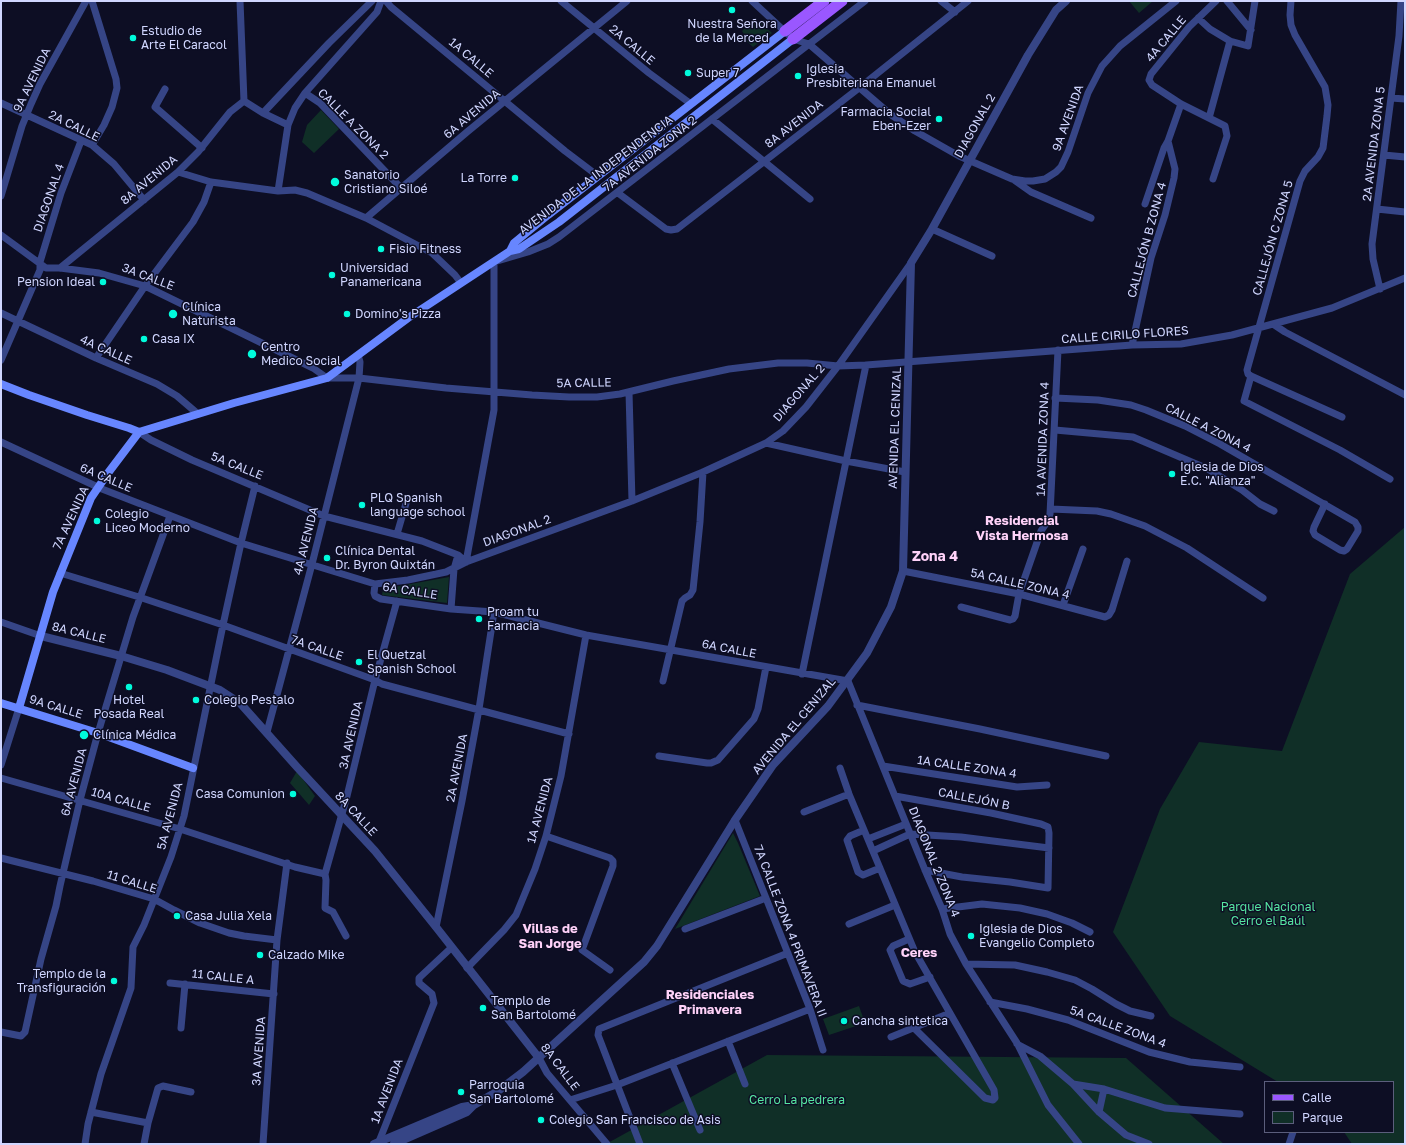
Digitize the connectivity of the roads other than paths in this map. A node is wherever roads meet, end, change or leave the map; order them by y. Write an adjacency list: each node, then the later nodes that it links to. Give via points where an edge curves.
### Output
1 (86, 1): 44 (street, 9A AVENIDA, via 40,84)
2 (92, 1): 50 (street, via 117,88 112,108)
3 (240, 1): 38 (street)
4 (372, 1): 43 (street)
5 (381, 1): 35 (street, via 377,12)
6 (386, 1): 39 (street, 1A CALLE)
7 (561, 1): 26 (street, 2A CALLE)
8 (627, 1): 26 (street, 6A AVENIDA)
9 (752, 1): 28 (street, 9A AVENIDA)
10 (824, 1): 28 (main road, AVENIDA DE LA INDEPENDENCIA)
11 (842, 1): 30 (main road, AVENIDA DE LA INDEPENDENCIA)
12 (865, 1): 32 (street)
13 (941, 1): 24 (street)
14 (968, 1): 24 (street, 8A AVENIDA)
15 (1059, 1): 23 (street)
16 (1066, 1): 23 (street, DIAGONAL 2)
17 (1176, 1): 59 (street, 9A AVENIDA, via 1120,46 1102,66 1088,93 1061,167 1045,179 1033,182)
18 (1216, 1): 25 (street, 4A CALLE)
19 (1227, 1): 27 (street)
20 (1255, 1): 27 (street, 4A CALLE)
21 (1291, 1): 87 (street, CALLEJÓN C ZONA 5, via 1290,15 1294,35 1321,80 1327,97 1328,111 1323,148 1300,181)
22 (1401, 1): 29 (street, 2A AVENIDA ZONA 5)
23 (1056, 10): 55 (street, DIAGONAL 2, via 1028,55)
24 (955, 12): 33 (street, 8A AVENIDA)
25 (1198, 18): 31 (street, 4A CALLE); 42 (street, 4A CALLE, via 1149,77 1150,83)
26 (594, 28): 39 (street, 6A AVENIDA); 41 (street, 2A CALLE)
27 (1251, 30): 31 (street, 4A CALLE, via 1248,46)
28 (785, 31): 30 (street, 9A AVENIDA); 41 (main road, AVENIDA DE LA INDEPENDENCIA)
29 (1402, 36): 36 (street, 2A AVENIDA ZONA 5)
30 (794, 39): 32 (street, 9A AVENIDA); 74 (main road, AVENIDA DE LA INDEPENDENCIA, via 559,222 519,249)
31 (1230, 41): 45 (street)
32 (809, 44): 33 (street, 9A AVENIDA); 46 (street, 7A AVENIDA ZONA 2)
33 (859, 88): 54 (street, 8A AVENIDA); 55 (street, 9A AVENIDA, via 915,131)
34 (165, 89): 51 (street, via 155,108)
35 (305, 93): 47 (street); 61 (street, CALLE A ZONA 2, via 320,103)
36 (1391, 98): 37 (street); 52 (street, 2A AVENIDA ZONA 5)
37 (1405, 99)
38 (244, 101): 43 (street); 51 (street, 8A AVENIDA, via 230,112)
39 (505, 101): 57 (street, 1A CALLE); 61 (street, 6A AVENIDA)
40 (1, 103): 44 (street, 2A CALLE)
41 (691, 104): 57 (main road, AVENIDA DE LA INDEPENDENCIA)
42 (1182, 104): 45 (street, 4A CALLE); 49 (street)
43 (263, 113): 47 (street)
44 (26, 115): 48 (street, 2A CALLE); 64 (street, 9A AVENIDA)
45 (1209, 118): 58 (street, 4A CALLE, via 1225,126 1227,132)
46 (712, 119): 54 (street); 63 (street, 7A AVENIDA ZONA 2)
47 (288, 125): 62 (street)
48 (81, 141): 50 (street, 2A CALLE); 76 (street, DIAGONAL 4, via 61,193)
49 (1168, 141): 67 (street); 88 (street, CALLEJÓN B ZONA 4, via 1175,169 1174,178 1151,258)
50 (92, 145): 66 (street, 2A CALLE, via 114,164)
51 (202, 148): 56 (street, 8A AVENIDA)
52 (1384, 155): 53 (street); 68 (street, 2A AVENIDA ZONA 5)
53 (1405, 157)
54 (764, 161): 63 (street, 8A AVENIDA, via 674,230 669,230); 65 (street)
55 (970, 161): 59 (street, 9A AVENIDA); 72 (street, DIAGONAL 2)
56 (178, 172): 60 (street); 66 (street, 8A AVENIDA)
57 (598, 176): 74 (main road, AVENIDA DE LA INDEPENDENCIA, via 514,243)
58 (1213, 178)
59 (1012, 179): 71 (street, via 1031,192)
60 (211, 182): 62 (street); 82 (street, via 193,222)
61 (401, 188): 70 (street, 6A AVENIDA)
62 (278, 191): 70 (street, via 295,190 307,193)
63 (618, 193): 77 (street, 7A AVENIDA ZONA 2, via 548,244)
64 (1, 196)
65 (810, 199)
66 (144, 200): 79 (street, 8A AVENIDA)
67 (1145, 204)
68 (1377, 209): 69 (street); 83 (street, 2A AVENIDA ZONA 5, via 1372,252)
69 (1405, 212)
70 (366, 218): 81 (street, via 432,252)
71 (1091, 218)
72 (932, 229): 75 (street); 78 (street, DIAGONAL 2)
73 (1, 235): 76 (street, 3A CALLE)
74 (510, 251): 77 (main road)
75 (992, 256)
76 (40, 262): 79 (street, 3A CALLE, via 46,268); 85 (street, via 40,270)
77 (494, 262): 81 (main road); 100 (street)
78 (911, 263): 93 (street, AVENIDA EL CENIZAL); 95 (street, DIAGONAL 2)
79 (60, 268): 82 (street, 3A CALLE, via 99,272)
80 (1405, 278): 83 (street, CALLE CIRILO FLORES)
81 (461, 283): 90 (main road, via 403,321)
82 (145, 286): 91 (street); 97 (street, 3A CALLE, via 313,368)
83 (1380, 289): 86 (street, CALLE CIRILO FLORES, via 1332,308)
84 (1, 313): 85 (street, 4A CALLE)
85 (18, 322): 91 (street, 4A CALLE); 92 (street)
86 (1273, 324): 87 (street, CALLE CIRILO FLORES); 102 (street)
87 (1258, 328): 88 (street, CALLE CIRILO FLORES, via 1181,344); 96 (street, CALLEJÓN C ZONA 5, via 1247,365)
88 (1132, 345): 89 (street, CALLE CIRILO FLORES)
89 (1058, 350): 93 (street, CALLE CIRILO FLORES); 103 (street, 1A AVENIDA ZONA 4)
90 (358, 355): 97 (main road); 98 (street, 4A AVENIDA)
91 (96, 358): 104 (street, 4A CALLE, via 168,390)
92 (1, 360)
93 (908, 363): 94 (street, CALLE CIRILO FLORES); 112 (street, AVENIDA EL CENIZAL)
94 (866, 365): 95 (street, CALLE CIRILO FLORES); 110 (street)
95 (838, 366): 101 (street, 5A CALLE, via 807,363 751,366); 109 (street, DIAGONAL 2, via 795,419)
96 (1249, 374): 105 (street); 113 (street, CALLEJÓN C ZONA 5, via 1244,401 1340,450)
97 (327, 378): 98 (street, 5A CALLE); 104 (main road)
98 (359, 378): 100 (street, 5A CALLE); 122 (street, 4A AVENIDA)
99 (1, 384): 107 (main road, 5A CALLE)
100 (494, 392): 101 (street, 5A CALLE, via 569,397); 128 (street, via 494,410)
101 (629, 392): 117 (street)
102 (1405, 395)
103 (1055, 398): 106 (street, 1A AVENIDA ZONA 4); 118 (street, CALLE A ZONA 4, via 1116,402 1146,410 1220,444)
104 (198, 414): 107 (main road)
105 (1342, 417)
106 (1055, 430): 119 (street, 1A AVENIDA ZONA 4); 120 (street, via 1133,437 1208,469 1260,504)
107 (139, 432): 114 (street, 5A CALLE, via 192,460); 115 (main road, 7A AVENIDA)
108 (1, 442): 115 (street, 6A CALLE)
109 (766, 443): 110 (street); 111 (street, DIAGONAL 2)
110 (846, 461): 112 (street); 150 (street)
111 (703, 472): 117 (street, DIAGONAL 2); 146 (street, via 692,590 682,601)
112 (905, 472): 131 (street, AVENIDA EL CENIZAL)
113 (1390, 479)
114 (255, 486): 122 (street, 5A CALLE); 124 (street, 5A AVENIDA)
115 (98, 487): 121 (street, 6A CALLE); 132 (main road, 7A AVENIDA)
116 (406, 500): 123 (street)
117 (632, 501): 128 (street, DIAGONAL 2)
118 (1325, 504): 118 (street, CALLE A ZONA 4, via 1355,522 1358,527 1358,531 1344,551 1315,535 1314,527)
119 (1051, 509): 134 (street, 1A AVENIDA ZONA 4, via 1050,518 1040,531); 136 (street, via 1111,514 1145,526 1187,548)
120 (1274, 510)
121 (170, 516): 124 (street, 6A CALLE); 135 (street, 6A AVENIDA)
122 (324, 516): 123 (street, 5A CALLE); 129 (street, 4A AVENIDA)
123 (397, 534): 126 (street, 5A CALLE)
124 (241, 543): 129 (street, 6A CALLE); 143 (street, 5A AVENIDA)
125 (1083, 549): 138 (street)
126 (458, 555): 128 (street, 5A CALLE); 130 (street)
127 (1127, 561): 138 (street, 5A CALLE ZONA 4, via 1108,616)
128 (466, 562): 130 (street, DIAGONAL 2)
129 (312, 564): 133 (street, 6A CALLE); 147 (street, 4A AVENIDA)
130 (454, 569): 133 (street, DIAGONAL 2, via 408,580); 140 (street)
131 (904, 571): 134 (street, 5A CALLE ZONA 4); 153 (street, AVENIDA EL CENIZAL, via 891,607 867,653)
132 (60, 573): 135 (street, 7A CALLE); 145 (main road, 7A AVENIDA)
133 (375, 584): 137 (street, 6A CALLE, via 374,593 377,598)
134 (1019, 594): 138 (street, 5A CALLE ZONA 4); 139 (street, 1A AVENIDA ZONA 4, via 1015,616 1011,620)
135 (139, 597): 143 (street, 7A CALLE); 148 (street, 6A AVENIDA)
136 (1263, 598)
137 (397, 601): 140 (street, 6A CALLE); 151 (street, 3A AVENIDA)
138 (1063, 606)
139 (961, 607)
140 (451, 609): 141 (street, 6A CALLE)
141 (494, 612): 144 (street, 6A CALLE); 158 (street, 2A AVENIDA)
142 (1, 622): 145 (street, 8A CALLE)
143 (222, 625): 147 (street, 7A CALLE); 154 (street, 5A AVENIDA)
144 (586, 635): 146 (street, 6A CALLE); 161 (street, 1A AVENIDA)
145 (41, 636): 148 (street, 8A CALLE); 157 (main road, 7A AVENIDA)
146 (670, 649): 149 (street, 6A CALLE); 152 (street)
147 (289, 650): 151 (street, 7A CALLE); 159 (street, 4A AVENIDA)
148 (120, 656): 154 (street, 8A CALLE); 160 (street, 6A AVENIDA)
149 (766, 667): 150 (street, 6A CALLE); 162 (street, via 754,719 718,760 707,763)
150 (802, 674): 153 (street, 6A CALLE)
151 (375, 680): 158 (street, 7A CALLE); 174 (street, 3A AVENIDA)
152 (663, 681)
153 (848, 681): 156 (street, DIAGONAL 2 ZONA 4); 175 (street, AVENIDA EL CENIZAL, via 773,765)
154 (210, 686): 159 (street, 8A CALLE, via 240,703); 166 (street, 5A AVENIDA)
155 (1, 703): 157 (main road, 9A CALLE)
156 (857, 705): 163 (street); 165 (street, DIAGONAL 2 ZONA 4)
157 (19, 708): 160 (main road, 9A CALLE); 164 (street, 7A AVENIDA)
158 (479, 709): 161 (street, 7A CALLE); 195 (street, 2A AVENIDA)
159 (267, 732): 174 (street, 8A CALLE)
160 (98, 733): 166 (main road, 9A CALLE); 172 (street, 6A AVENIDA)
161 (569, 734): 180 (street, 1A AVENIDA)
162 (659, 756)
163 (1106, 756)
164 (1, 765)
165 (883, 766): 169 (street, 1A CALLE ZONA 4, via 1017,786); 171 (street, DIAGONAL 2 ZONA 4)
166 (193, 768): 177 (street, 5A AVENIDA)
167 (840, 768): 170 (street)
168 (1, 778): 172 (street, 10A CALLE)
169 (1047, 785)
170 (849, 794): 173 (street); 178 (street)
171 (895, 796): 176 (street, DIAGONAL 2 ZONA 4); 182 (street, CALLEJÓN B, via 1041,824 1048,827)
172 (80, 800): 177 (street, 10A CALLE); 188 (street, 6A AVENIDA)
173 (804, 812)
174 (341, 815): 189 (street, 3A AVENIDA); 195 (street, 8A CALLE)
175 (735, 820): 191 (street, 7A CALLE ZONA 4 PRIMAVERA II); 221 (street, AVENIDA EL CENIZAL, via 651,954)
176 (906, 824): 179 (street, DIAGONAL 2 ZONA 4); 181 (street)
177 (180, 829): 185 (street, 10A CALLE); 190 (street, 5A AVENIDA)
178 (864, 830): 181 (street); 186 (street, via 846,840 858,872 863,875)
179 (910, 834): 182 (street, via 961,837); 183 (street); 187 (street, DIAGONAL 2 ZONA 4)
180 (546, 836): 204 (street, 1A AVENIDA, via 516,915); 205 (street, via 613,861 582,950)
181 (868, 839): 183 (street)
182 (1049, 848): 187 (street, via 1048,888)
183 (873, 851): 186 (street)
184 (1, 858): 188 (street, 11 CALLE)
185 (286, 863): 189 (street, 10A CALLE); 200 (street, 3A AVENIDA)
186 (880, 868): 192 (street)
187 (925, 870): 193 (street, DIAGONAL 2 ZONA 4)
188 (62, 874): 190 (street, 11 CALLE); 216 (street, 6A AVENIDA, via 25,1032 22,1036)
189 (325, 874): 198 (street, 3A AVENIDA, via 325,908 333,912)
190 (154, 898): 200 (street, 11 CALLE, via 216,929); 231 (street, 5A AVENIDA, via 133,947 131,988 101,1074)
191 (766, 898): 196 (street); 202 (street, 7A CALLE ZONA 4 PRIMAVERA II)
192 (895, 905): 194 (street); 199 (street)
193 (942, 909): 197 (street, via 982,904 1020,908 1047,914); 203 (street, DIAGONAL 2 ZONA 4, via 950,934)
194 (849, 924)
195 (436, 927): 201 (street, 8A CALLE)
196 (685, 929)
197 (1090, 932)
198 (346, 936)
199 (909, 939): 206 (street); 206 (street, via 890,950 904,981 910,984)
200 (277, 940): 209 (street, 3A AVENIDA)
201 (451, 948): 204 (street, 8A CALLE); 237 (street, 1A AVENIDA, via 419,978 419,983 432,994 434,1003)
202 (788, 953): 211 (street, 7A CALLE ZONA 4 PRIMAVERA II); 226 (street, via 602,1027 598,1035)
203 (966, 964): 210 (street, DIAGONAL 2 ZONA 4); 213 (street, via 1015,965 1047,972 1075,980 1130,1011)
204 (467, 968): 221 (street, 8A CALLE)
205 (610, 970)
206 (930, 977): 212 (street)
207 (170, 983): 208 (street, 11 CALLE A)
208 (185, 984): 209 (street, 11 CALLE A); 214 (street)
209 (274, 994): 240 (street, 3A AVENIDA)
210 (990, 1002): 219 (street, DIAGONAL 2 ZONA 4); 223 (street, 5A CALLE ZONA 4, via 1027,1008 1068,1020 1149,1052 1190,1062)
211 (810, 1009): 218 (street); 220 (street, 7A CALLE ZONA 4 PRIMAVERA II)
212 (950, 1013): 215 (street); 215 (street, via 994,1090 993,1100 985,1098)
213 (1151, 1016)
214 (181, 1028)
215 (914, 1028): 217 (street)
216 (1, 1032)
217 (891, 1037)
218 (728, 1041): 222 (street); 224 (street)
219 (1016, 1043): 225 (street, via 1040,1056); 244 (street, DIAGONAL 2 ZONA 4, via 1048,1105)
220 (823, 1050)
221 (538, 1058): 229 (street, 8A CALLE); 230 (street, AVENIDA EL CENIZAL, via 512,1082)
222 (672, 1063): 226 (street); 235 (street)
223 (1240, 1067)
224 (745, 1084)
225 (1073, 1084): 227 (street); 232 (street)
226 (617, 1085): 229 (street); 243 (street)
227 (1104, 1089): 232 (street); 233 (street, via 1165,1108)
228 (192, 1092): 234 (street, via 159,1087)
229 (570, 1100): 242 (street, 8A CALLE)
230 (474, 1105): 237 (street, AVENIDA EL CENIZAL, via 462,1107); 241 (street, AVENIDA EL CENIZAL, via 468,1112)
231 (92, 1112): 234 (street); 238 (street, 5A AVENIDA)
232 (1099, 1112): 245 (street, via 1126,1135)
233 (1240, 1114)
234 (148, 1123): 239 (street)
235 (700, 1130)
236 (1293, 1133): 246 (street)
237 (377, 1143)
238 (85, 1144)
239 (144, 1144)
240 (263, 1144)
241 (394, 1144)
242 (607, 1144)
243 (640, 1144)
244 (1079, 1144)
245 (1149, 1144)
246 (1290, 1144)

